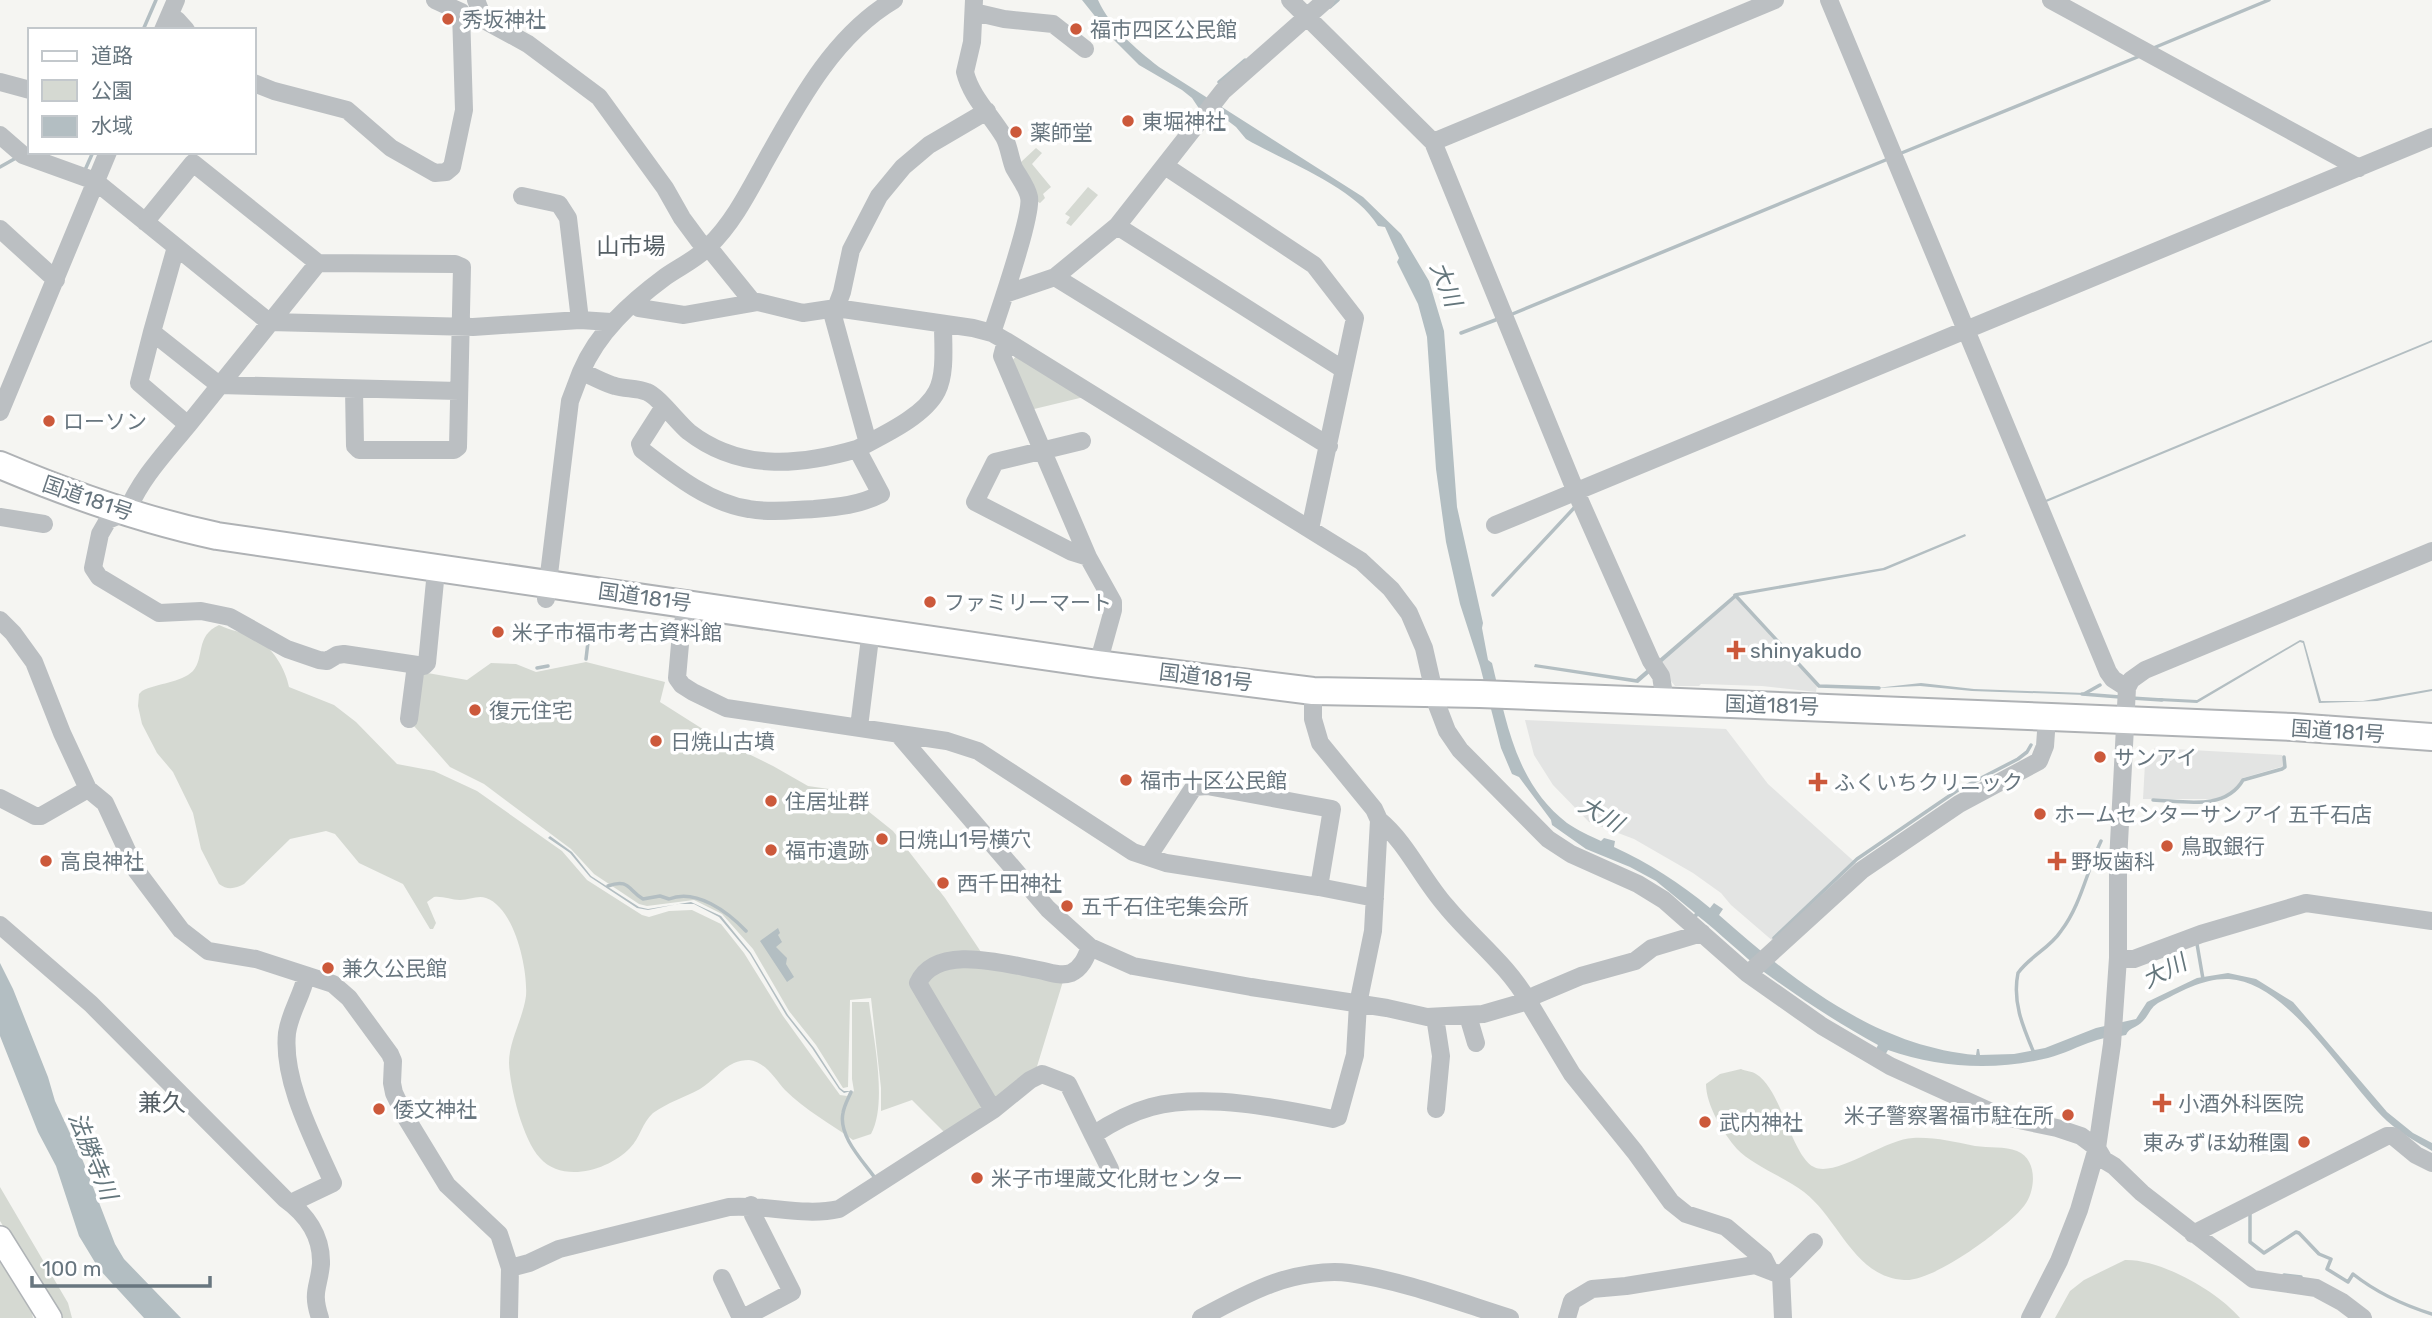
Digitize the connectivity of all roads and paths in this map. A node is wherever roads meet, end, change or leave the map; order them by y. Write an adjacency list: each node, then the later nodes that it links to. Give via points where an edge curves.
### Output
1 (435, 0): 10 (street)
2 (476, 0): 13 (street)
3 (892, 0): 32 (street, via 855,31 826,64 745,199)
4 (1290, 0): 12 (street)
5 (1326, 0): 12 (street)
6 (1775, 0): 22 (street)
7 (1829, 0): 45 (street)
8 (2051, 0): 25 (street)
9 (974, 6): 15 (street, via 1054,24); 19 (street, via 965,72)
10 (461, 12): 13 (street); 17 (street, via 464,110 452,167 446,172 435,173 391,148 347,110)
11 (169, 15): 14 (street)
12 (1307, 17): 22 (street); 24 (street, via 1223,91)
13 (484, 20): 32 (street, via 528,44 599,97 682,218)
14 (184, 28)
15 (1085, 49)
16 (0, 82): 18 (street)
17 (256, 84)
18 (28, 89)
19 (987, 111): 36 (street, via 1029,197); 39 (street, via 929,145 879,196 851,250)
20 (0, 135): 26 (street, via 23,155)
21 (2432, 137): 25 (street)
22 (1433, 142): 62 (street)
23 (107, 154): 26 (street)
24 (1165, 166): 29 (street); 48 (street, via 1314,265 1356,318)
25 (2359, 168): 45 (street)
26 (95, 181): 28 (street); 35 (street)
27 (522, 196): 40 (street, via 559,204 567,214)
28 (145, 222): 31 (street); 33 (street, via 193,163)
29 (1117, 226): 34 (street); 48 (street)
30 (0, 229): 35 (street)
31 (176, 247): 41 (street); 46 (street)
32 (708, 248): 37 (street); 38 (street)
33 (318, 263): 41 (street); 43 (street, via 459,265 463,270)
34 (1055, 277): 36 (street); 58 (street)
35 (56, 280): 54 (street)
36 (1005, 294): 47 (street)
37 (752, 301): 38 (street, via 684,315); 39 (street, via 803,313)
38 (633, 304): 42 (street)
39 (836, 308): 44 (street); 57 (street, via 834,324)
40 (580, 320): 42 (street); 43 (street)
41 (269, 322): 43 (street); 50 (street)
42 (611, 322): 49 (street)
43 (462, 325): 52 (street)
44 (943, 326): 47 (street); 57 (street, via 937,393 920,411)
45 (1967, 330): 62 (street); 77 (street, via 2108,672)
46 (152, 332): 50 (street); 55 (street, via 139,383)
47 (999, 337): 59 (street, via 1002,356); 67 (street)
48 (1344, 370): 58 (street)
49 (581, 372): 53 (street, via 614,386 647,392); 71 (street, via 570,401)
50 (219, 386): 51 (street); 55 (street)
51 (355, 389): 52 (street); 52 (street, via 355,446 359,450 454,450 458,447)
52 (459, 391)
53 (663, 408): 57 (street, via 710,447 760,462 795,463); 57 (street, via 640,444 642,450 693,486 748,509 841,506 881,494)
54 (0, 411)
55 (188, 425): 63 (street)
56 (1082, 440): 59 (street)
57 (862, 446)
58 (1329, 446): 67 (street)
59 (1043, 450): 69 (street); 69 (street, via 995,461 975,502)
60 (0, 465): 63 (highway, 国道181号)
61 (0, 481): 63 (highway, 国道181号)
62 (1576, 492): 66 (street); 80 (street, via 1661,676)
63 (118, 516): 70 (highway, 国道181号, via 185,544); 71 (highway, 国道181号, via 217,537); 76 (street, via 100,534 94,571 159,613 201,611 230,617 288,649 319,660 344,654)
64 (0, 517): 65 (street)
65 (44, 524)
66 (1495, 525)
67 (1310, 529): 79 (street, via 1361,561 1401,601 1424,648)
68 (2432, 551): 77 (street, via 2145,670)
69 (1088, 556): 75 (street, via 1113,602)
70 (435, 581): 71 (highway, 国道181号); 76 (street, via 427,663)
71 (547, 591): 72 (highway, 国道181号)
72 (686, 609): 74 (highway, 国道181号); 83 (street, via 677,678 682,685 726,708)
73 (0, 620): 89 (street, via 34,662)
74 (870, 636): 75 (highway, 国道181号); 78 (highway, 国道181号, via 1173,684); 83 (street)
75 (1098, 664): 78 (highway, 国道181号)
76 (416, 665): 82 (street)
77 (2127, 688): 84 (street)
78 (1314, 695): 79 (highway, 国道181号); 91 (street, via 1313,719 1320,743)
79 (1435, 699): 81 (highway, 国道181号); 97 (street, via 1460,750 1548,839 1638,884)
80 (1665, 701): 81 (highway, 国道181号); 84 (highway, 国道181号)
81 (1515, 702): 85 (highway, 国道181号)
82 (408, 719)
83 (859, 727): 86 (street)
84 (2125, 728): 85 (highway, 国道181号); 87 (highway, 国道181号, via 2292,727); 88 (highway, 国道181号); 99 (street)
85 (2046, 732): 100 (street, via 2039,761 1959,804 1863,870)
86 (898, 734): 92 (street, via 978,751 1133,852); 98 (street, via 1048,909)
87 (2432, 737)
88 (2432, 752)
89 (88, 789): 90 (street, via 41,816); 101 (street, via 105,803 136,870 188,937 208,951 256,959)
90 (0, 798)
91 (1379, 820): 94 (street); 102 (street, via 1444,904 1508,972)
92 (1148, 857): 93 (street); 93 (street, via 1194,787 1207,786 1332,809)
93 (1319, 887): 94 (street)
94 (1375, 898): 103 (street)
95 (2432, 922): 99 (street, via 2306,903 2134,959)
96 (0, 925): 113 (street, via 91,1004)
97 (1702, 933): 100 (street); 102 (street, via 1652,948 1635,961 1581,976)
98 (1090, 947): 103 (street, via 1133,965); 108 (street, via 1082,965 1071,973 1057,975 959,958 922,973 918,982)
99 (2118, 957): 110 (street, via 2112,1044)
100 (1752, 970): 110 (street, via 1822,1026 1890,1066 2000,1116 2057,1128)
101 (306, 976): 113 (street, via 289,1022 289,1054 295,1090 333,1183); 118 (street, via 333,984 380,1039 393,1061 392,1083 405,1116 447,1185 499,1234)
102 (1528, 1002): 104 (street); 119 (street, via 1572,1074 1671,1202 1686,1214 1726,1227)
103 (1358, 1004): 105 (street); 109 (street, via 1355,1055 1336,1119 1261,1106 1168,1104 1118,1119)
104 (1468, 1016): 105 (street); 106 (street)
105 (1435, 1017): 107 (street, via 1441,1056)
106 (1476, 1043)
107 (1436, 1109)
108 (993, 1110): 109 (street, via 1042,1074 1068,1084); 114 (street, via 839,1209 824,1213)
109 (1093, 1135): 112 (street)
110 (2097, 1147): 115 (street, via 2104,1160); 130 (street, via 2079,1210)
111 (2432, 1163): 115 (street, via 2393,1136 2386,1136)
112 (1110, 1169)
113 (291, 1203): 123 (street, via 315,1233 320,1248 314,1301)
114 (751, 1205): 118 (street, via 559,1249); 125 (street, via 792,1292)
115 (2193, 1234): 131 (street, via 2253,1279 2316,1288)
116 (0, 1238): 122 (main road)
117 (1814, 1242): 119 (street)
118 (510, 1268): 124 (street)
119 (1775, 1273): 128 (street, via 1755,1265 1592,1290 1572,1301); 129 (street)
120 (722, 1278): 125 (street)
121 (1460, 1311): 126 (street, via 1378,1279 1316,1273 1276,1282); 127 (street)
122 (50, 1318)
123 (320, 1318)
124 (509, 1318)
125 (742, 1318)
126 (1203, 1318)
127 (1510, 1318)
128 (1567, 1318)
129 (1783, 1318)
130 (2030, 1318)
131 (2363, 1318)

